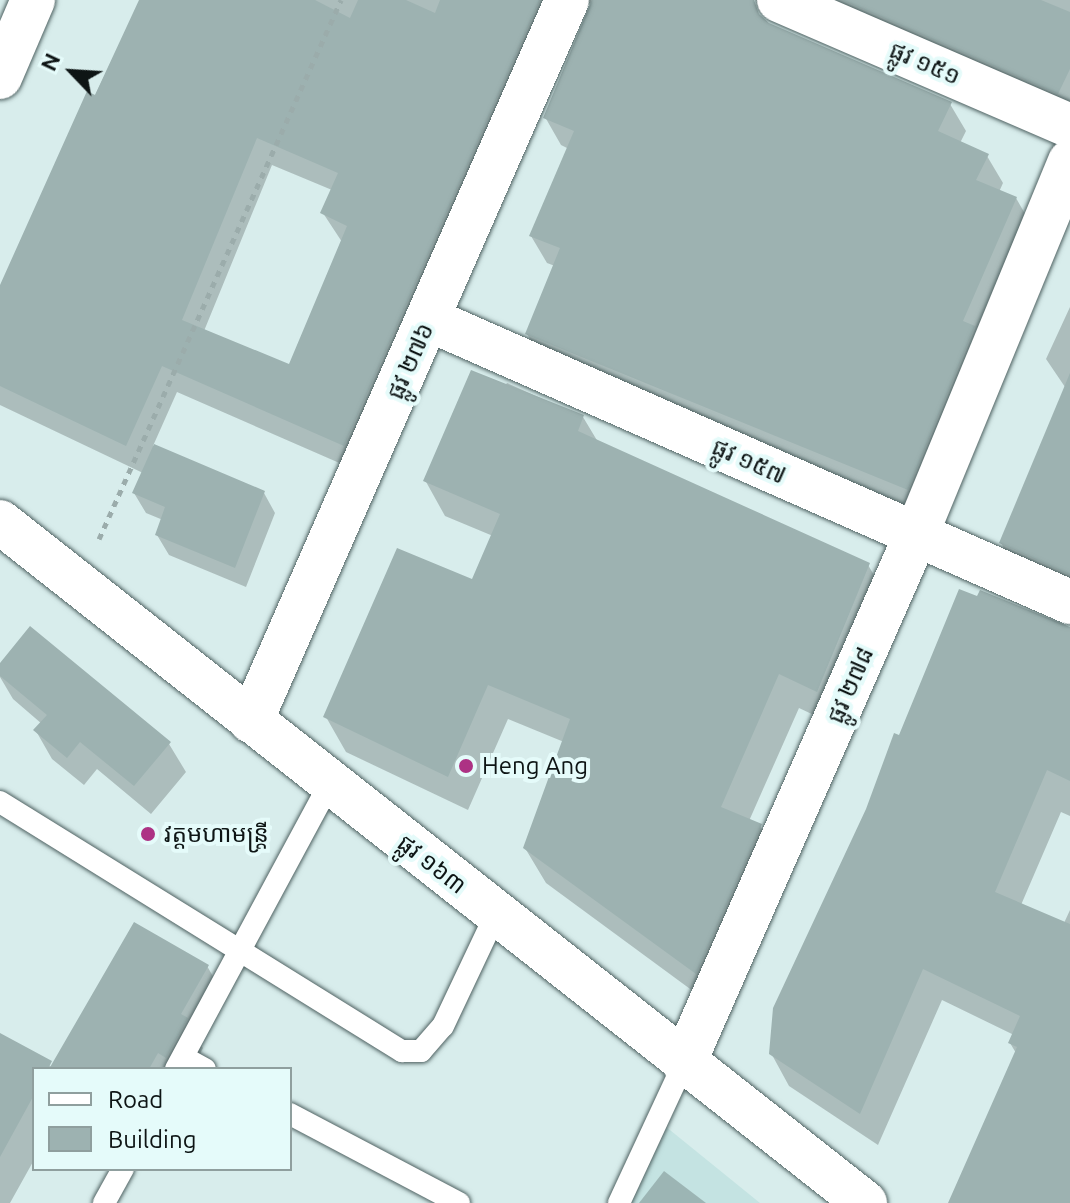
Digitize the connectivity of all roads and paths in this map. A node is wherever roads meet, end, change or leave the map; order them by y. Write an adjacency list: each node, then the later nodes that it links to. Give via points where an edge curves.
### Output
1 (33, 0): 5 (street)
2 (341, 0): 11 (path)
3 (567, 0): 8 (street, ផ្លូវ ២៧៦)
4 (779, 0): 6 (street, ផ្លូវ ១៥១)
5 (0, 77)
6 (1070, 126)
7 (1070, 162): 10 (street, ផ្លូវ ២៧៨)
8 (428, 319): 10 (street, ផ្លូវ ១៥៧); 13 (street, ផ្លូវ ២៧៦)
9 (0, 522): 11 (street, ផ្លូវ ១៦៣)
10 (916, 535): 12 (street, ផ្លូវ ១៥៧); 19 (street, ផ្លូវ ២៧៨)
11 (79, 584): 13 (street, ផ្លូវ ១៦៣)
12 (1070, 602)
13 (251, 721): 14 (street, ផ្លូវ ១៦៣)
14 (330, 783): 16 (street, ផ្លូវ ១៦៣); 17 (lane)
15 (0, 802): 17 (lane)
16 (496, 914): 17 (lane, via 443,1026 421,1051 402,1051); 19 (street, ផ្លូវ ១៦៣)
17 (238, 953): 18 (lane)
18 (180, 1063)
19 (684, 1063): 24 (lane, ផ្លូវ ២៧៨); 25 (street, ផ្លូវ ១៦៣)
20 (292, 1115): 23 (lane)
21 (122, 1171): 22 (lane)
22 (104, 1203)
23 (459, 1203)
24 (619, 1203)
25 (865, 1203)

